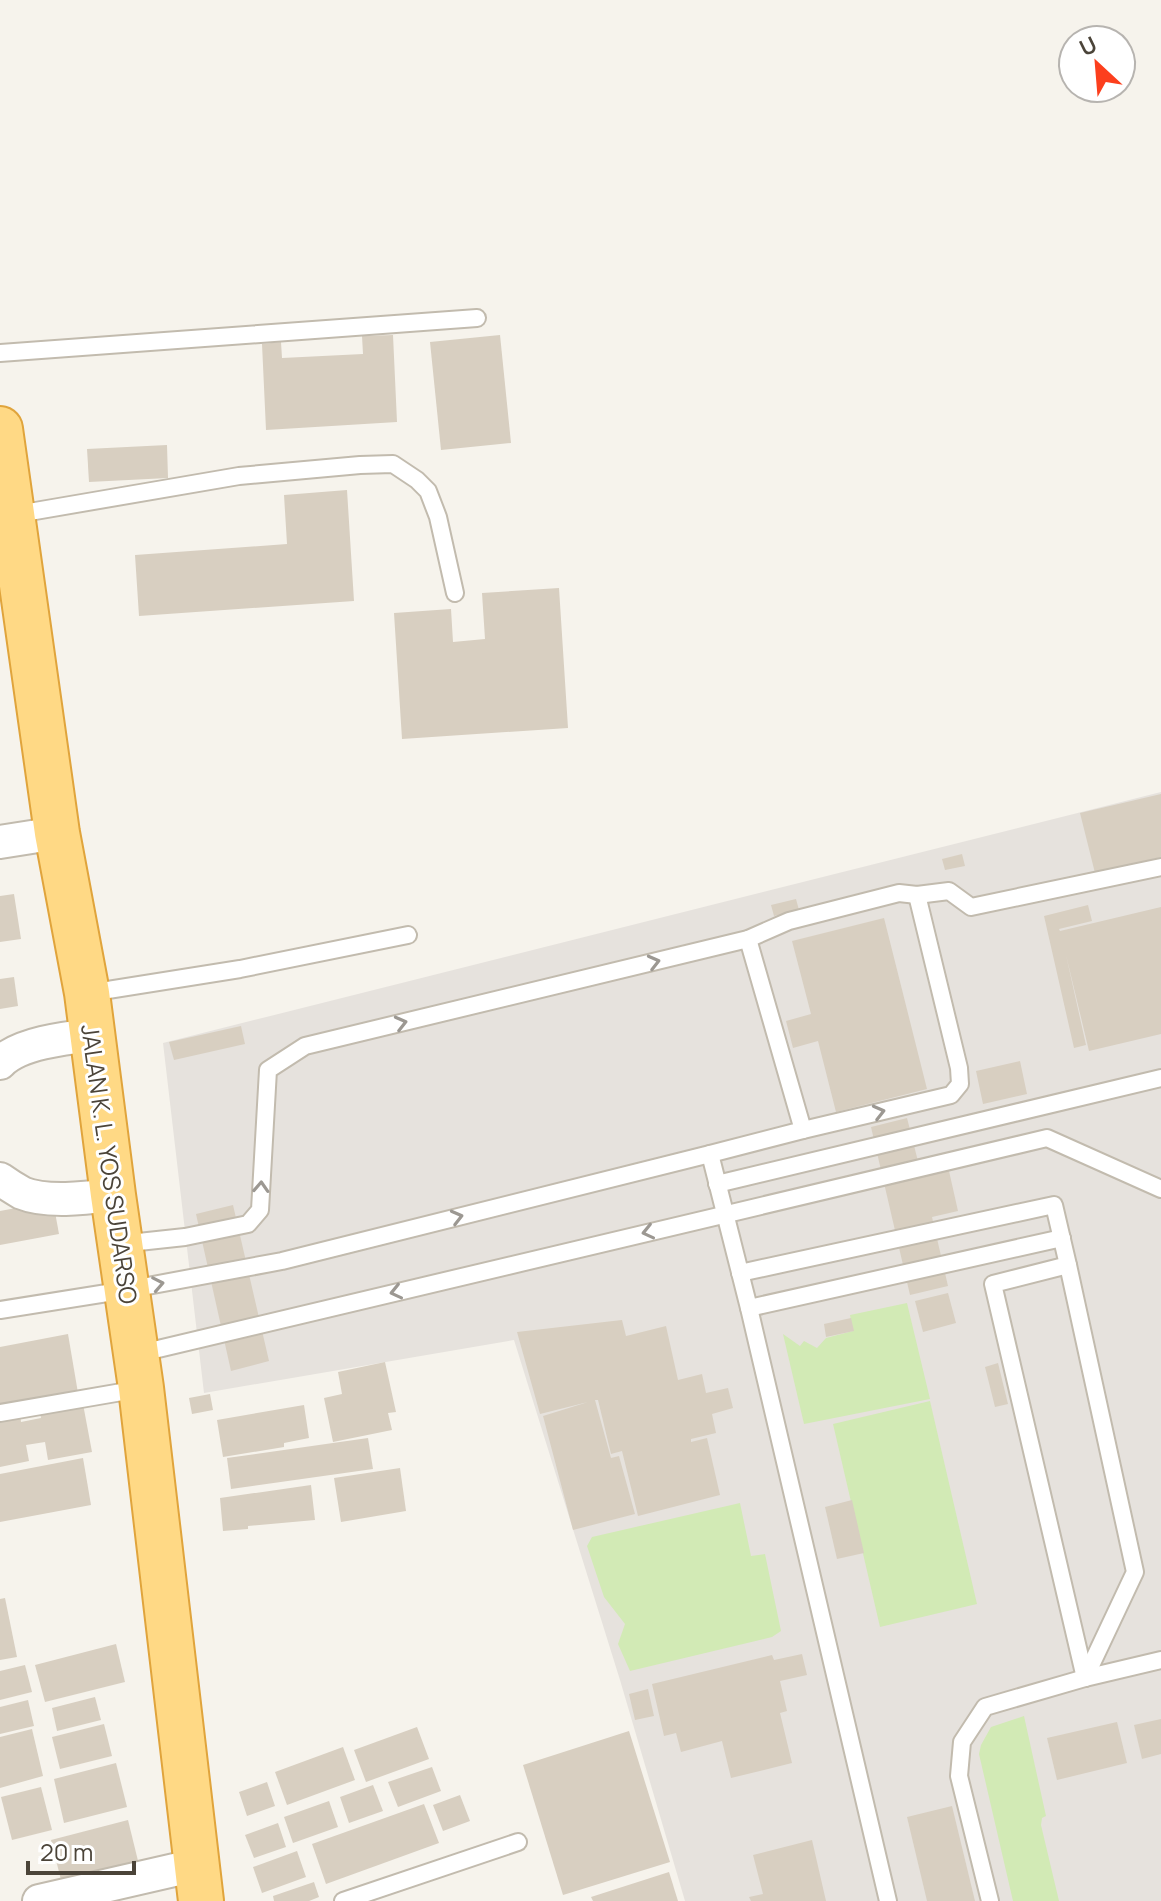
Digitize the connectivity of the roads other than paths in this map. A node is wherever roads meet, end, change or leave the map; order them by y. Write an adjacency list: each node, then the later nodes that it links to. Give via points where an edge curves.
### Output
1 (477, 318): 2 (lane)
2 (0, 353)
3 (0, 429): 4 (highway, JALAN K. L. YOS SUDARSO)
4 (11, 515): 5 (lane, via 239,476 393,464 428,491); 6 (highway, JALAN K. L. YOS SUDARSO)
5 (455, 593)
6 (57, 833): 7 (street); 12 (highway, JALAN K. L. YOS SUDARSO)
7 (0, 842)
8 (1161, 867): 9 (lane, via 971,907 949,891)
9 (917, 895): 11 (lane, via 899,893 789,921); 15 (lane, one-way to 9, via 951,1095 960,1084)
10 (408, 935): 12 (lane, via 240,969)
11 (748, 939): 15 (lane); 23 (lane, one-way to 11, via 248,1224 260,1210 268,1070 305,1046)
12 (90, 1014): 13 (street, via 60,1039); 20 (highway, JALAN K. L. YOS SUDARSO)
13 (0, 1063)
14 (1161, 1078): 18 (lane)
15 (803, 1130): 16 (lane)
16 (710, 1154): 18 (lane); 26 (lane, one-way to 16, via 282,1261)
17 (0, 1179): 20 (street, via 24,1194 78,1199)
18 (717, 1184): 21 (lane)
19 (1161, 1189): 21 (lane, via 1047,1138)
20 (113, 1195): 23 (highway, JALAN K. L. YOS SUDARSO)
21 (724, 1214): 25 (lane); 29 (lane, one-way to 29)
22 (1062, 1238): 24 (lane); 25 (lane, via 1054,1205); 27 (lane)
23 (120, 1244): 26 (highway, JALAN K. L. YOS SUDARSO)
24 (1068, 1265): 32 (lane, via 1135,1572); 32 (lane, via 993,1284)
25 (740, 1273): 27 (lane)
26 (126, 1290): 28 (lane); 29 (highway, JALAN K. L. YOS SUDARSO)
27 (749, 1308): 37 (lane)
28 (0, 1310)
29 (138, 1371): 30 (lane); 34 (highway, JALAN K. L. YOS SUDARSO)
30 (0, 1413)
31 (1161, 1660): 32 (lane)
32 (1085, 1678): 38 (lane, via 985,1707 962,1742 959,1776)
33 (518, 1842): 36 (lane)
34 (198, 1883): 35 (street)
35 (39, 1901)
36 (343, 1901)
37 (888, 1901)
38 (990, 1901)

